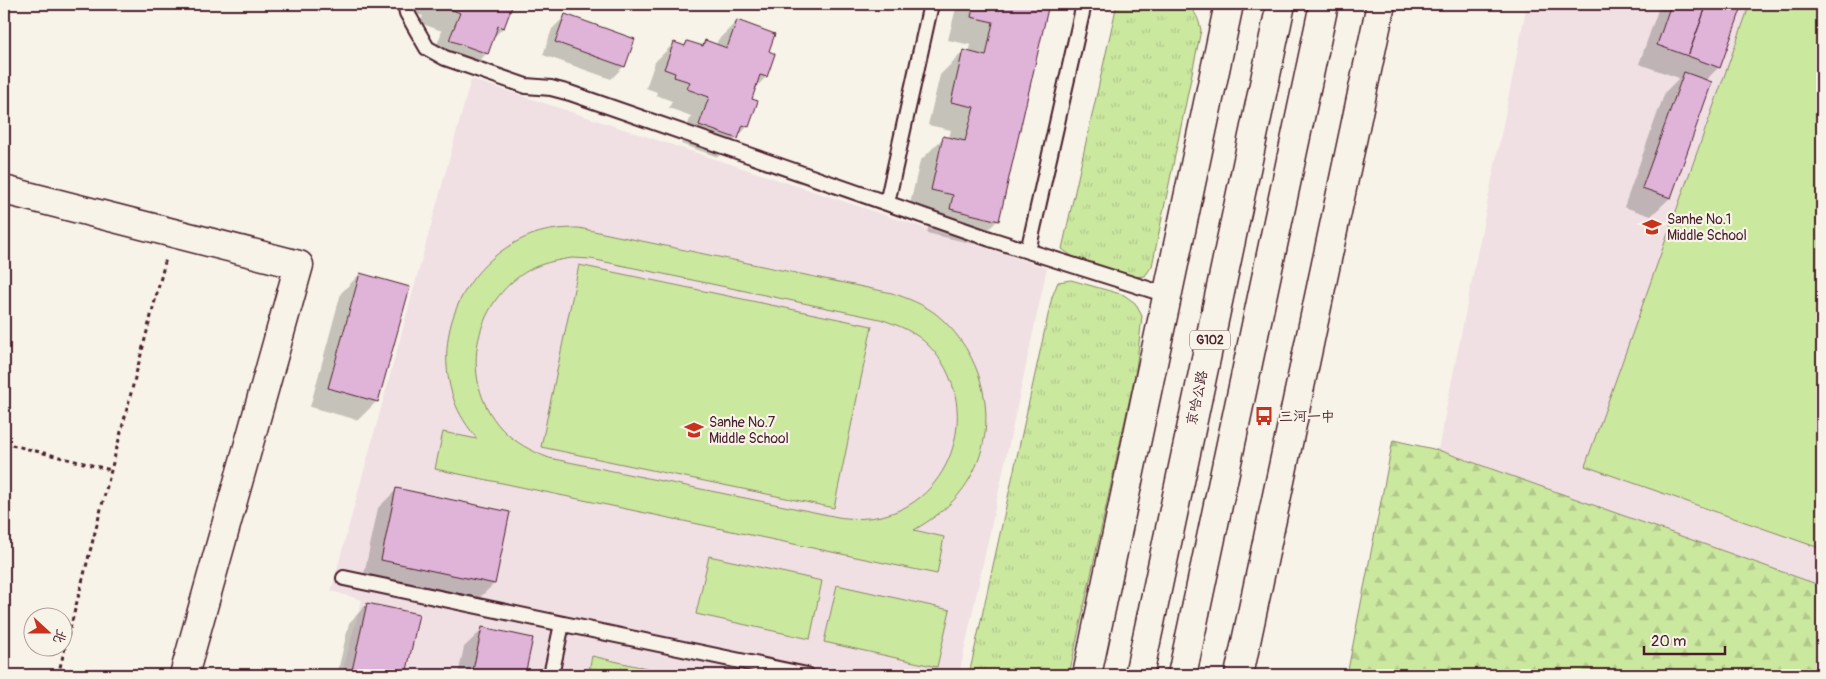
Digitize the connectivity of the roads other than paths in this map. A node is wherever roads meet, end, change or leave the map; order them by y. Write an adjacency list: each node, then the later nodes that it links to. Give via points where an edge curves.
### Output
1 (405, 4): 9 (lane, via 428,48 445,58 526,86 570,93)
2 (931, 4): 9 (lane)
3 (1084, 4): 10 (lane)
4 (1228, 4): 11 (main road)
5 (1281, 4): 18 (main road, 京哈公路 / G102)
6 (1324, 4): 19 (main road, G102)
7 (1381, 4): 20 (main road)
8 (4, 190): 14 (main road, via 299,265)
9 (887, 203): 10 (lane)
10 (1028, 251): 11 (lane)
11 (1167, 295): 17 (main road)
12 (344, 578): 13 (lane)
13 (562, 624): 15 (lane); 16 (lane)
14 (184, 675)
15 (551, 675)
16 (807, 675)
17 (1087, 675)
18 (1139, 675)
19 (1182, 675)
20 (1239, 675)

